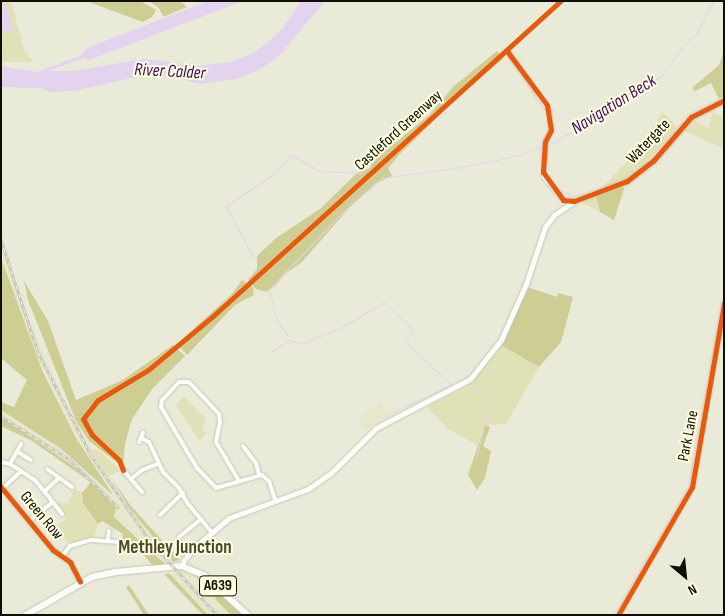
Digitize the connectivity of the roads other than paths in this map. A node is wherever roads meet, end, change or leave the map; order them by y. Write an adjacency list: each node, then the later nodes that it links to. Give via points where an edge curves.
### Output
1 (507, 51): 3 (street, via 547,105 551,130 546,142 543,172)
2 (724, 100): 4 (main road, Watergate, via 690,117 653,160 627,181)
3 (563, 200): 4 (street); 5 (street)
4 (574, 201): 5 (main road, Watergate)
5 (562, 208): 28 (main road, Watergate, via 545,227 522,295 501,340 481,368 456,389 376,428 317,484)
6 (724, 303): 43 (street, Park Lane, via 692,487)
7 (143, 432): 14 (street, via 141,440 149,442)
8 (21, 444): 10 (street)
9 (243, 446): 18 (street, via 256,463)
10 (18, 452): 11 (street); 13 (street)
11 (31, 460)
12 (1, 462): 13 (street)
13 (10, 464): 17 (street)
14 (158, 464): 20 (street, via 142,470); 26 (street)
15 (47, 469): 19 (street)
16 (123, 470): 20 (street)
17 (21, 471): 23 (street, Green Row); 24 (street)
18 (259, 474): 21 (street); 28 (street, via 269,480)
19 (59, 478): 22 (street); 24 (street)
20 (131, 479): 25 (street)
21 (239, 481): 21 (street, via 223,487 212,485 191,459 161,409 162,400 182,381 189,382 219,414 216,442)
22 (72, 487)
23 (2, 488): 32 (street, Green Row)
24 (45, 491): 27 (street)
25 (142, 492)
26 (183, 493): 30 (street); 31 (street)
27 (53, 502): 29 (street); 32 (street)
28 (276, 502): 34 (main road, Watergate, via 238,513)
29 (62, 514)
30 (160, 515)
31 (201, 520): 34 (street); 35 (street)
32 (29, 521): 38 (street, Green Row)
33 (109, 531): 36 (street)
34 (211, 531): 39 (main road, Watergate, via 186,556)
35 (179, 537)
36 (108, 540): 37 (street); 38 (street, via 94,539 72,546)
37 (119, 542)
38 (62, 556): 40 (street, Green Row, via 70,562)
39 (182, 566): 40 (main road, A639, via 116,572); 42 (main road, A639, via 204,574)
40 (80, 582): 41 (main road, A639)
41 (26, 615)
42 (248, 615)
43 (618, 615)

